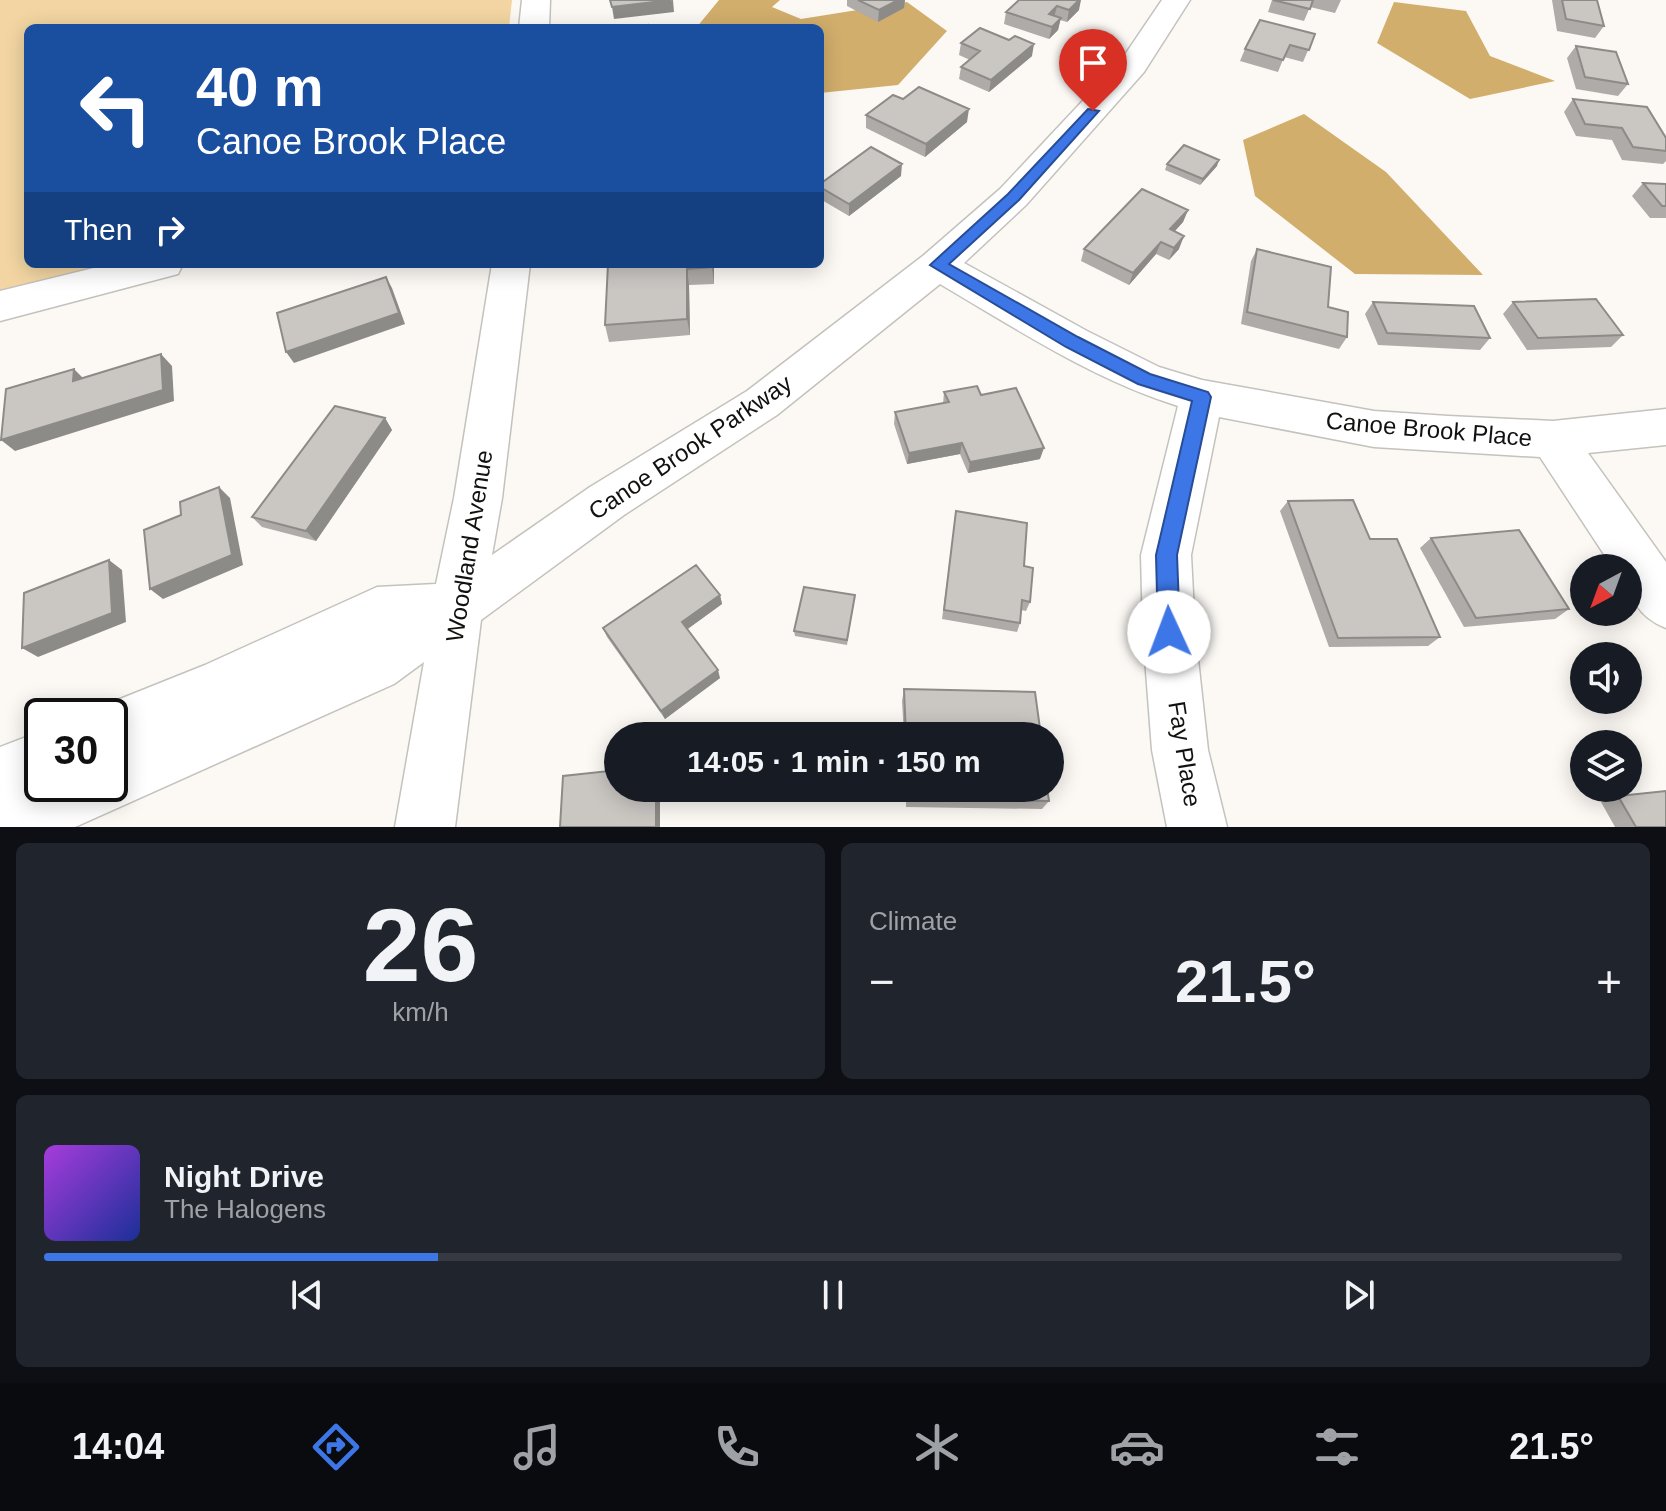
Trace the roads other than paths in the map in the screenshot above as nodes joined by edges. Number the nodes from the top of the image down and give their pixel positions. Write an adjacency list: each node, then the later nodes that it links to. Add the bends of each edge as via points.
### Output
1 (536, 0): 3 (street)
2 (1172, 1): 4 (street, Canoe Brook Parkway, via 1133,65 1072,135)
3 (534, 24)
4 (938, 265): 8 (street, Canoe Brook Place, via 1145,379); 12 (street, Canoe Brook Parkway, via 762,403 607,501)
5 (148, 268): 7 (street)
6 (510, 268): 12 (street, Woodland Avenue)
7 (0, 306)
8 (1202, 397): 10 (street, Canoe Brook Place, via 1374,429); 20 (street, Fay Place, via 1166,555 1180,750)
9 (1666, 427): 10 (street, Canoe Brook Place)
10 (1553, 439): 11 (street)
11 (1666, 604)
12 (457, 606): 13 (street, via 377,611); 16 (street, Canoe Brook Parkway, via 375,666); 19 (street, Woodland Avenue)
13 (128, 724)
14 (24, 766): 15 (street)
15 (0, 776)
16 (128, 776)
17 (65, 802): 18 (street, Canoe Brook Parkway)
18 (5, 827)
19 (425, 827)
20 (1197, 827)

